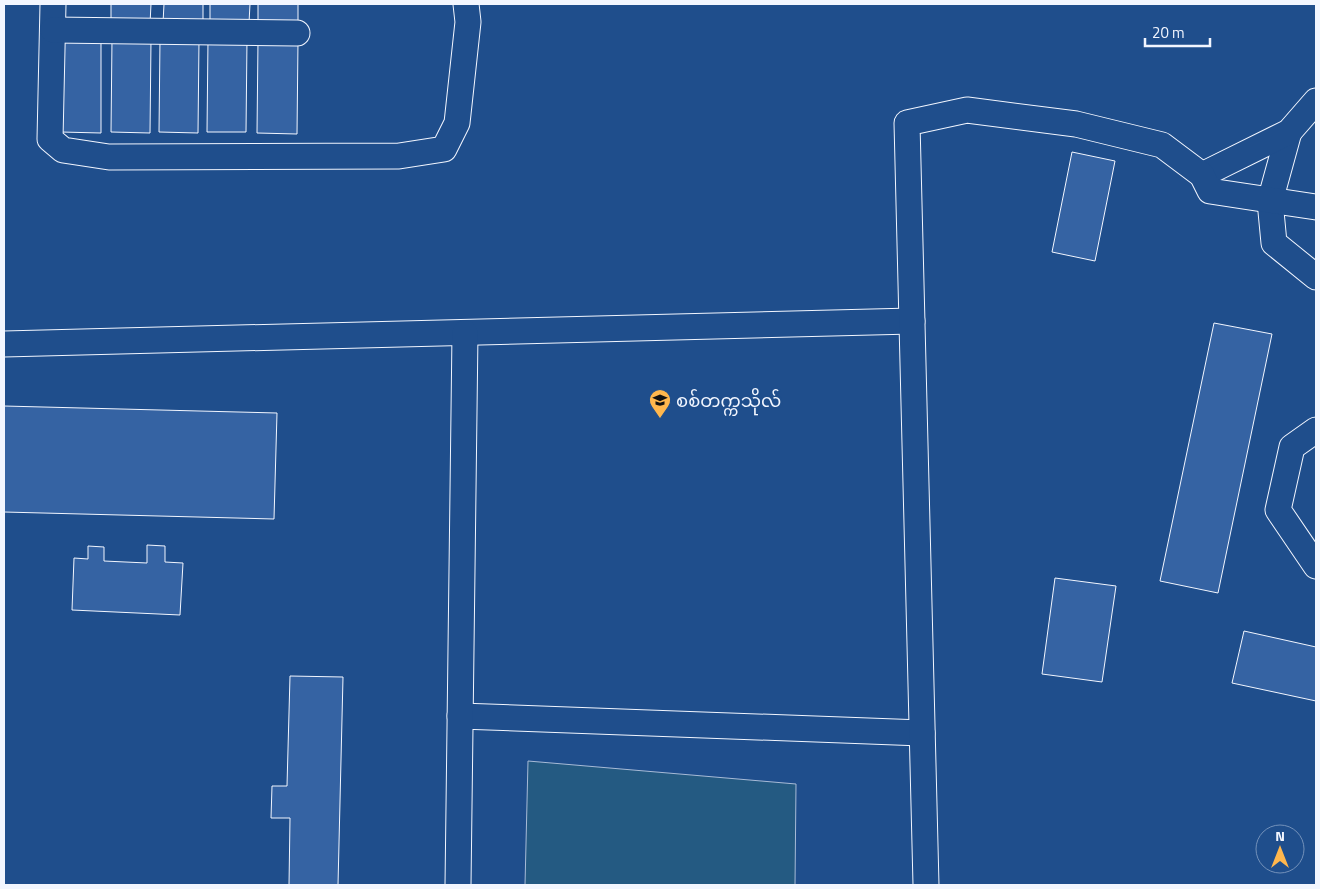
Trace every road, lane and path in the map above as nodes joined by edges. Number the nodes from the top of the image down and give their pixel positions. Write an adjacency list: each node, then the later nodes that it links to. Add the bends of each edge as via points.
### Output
1 (53, 4): 3 (street)
2 (466, 4): 3 (street, via 468,22 457,123 444,149 399,156 109,157 63,150 50,139)
3 (53, 30): 4 (street)
4 (296, 33)
5 (1316, 101): 6 (street)
6 (1289, 132): 7 (street); 8 (street)
7 (1202, 175): 8 (street, via 1210,191); 11 (street, via 1162,145 1076,124 967,110 908,123)
8 (1270, 200): 9 (street); 10 (street, via 1274,243)
9 (1316, 207)
10 (1316, 277)
11 (912, 321): 12 (street); 17 (street)
12 (465, 333): 13 (street); 16 (street)
13 (4, 344)
14 (1316, 430): 15 (street, via 1292,447 1278,510)
15 (1316, 566)
16 (460, 716): 17 (street); 18 (street)
17 (922, 733): 19 (street)
18 (458, 885)
19 (926, 885)

